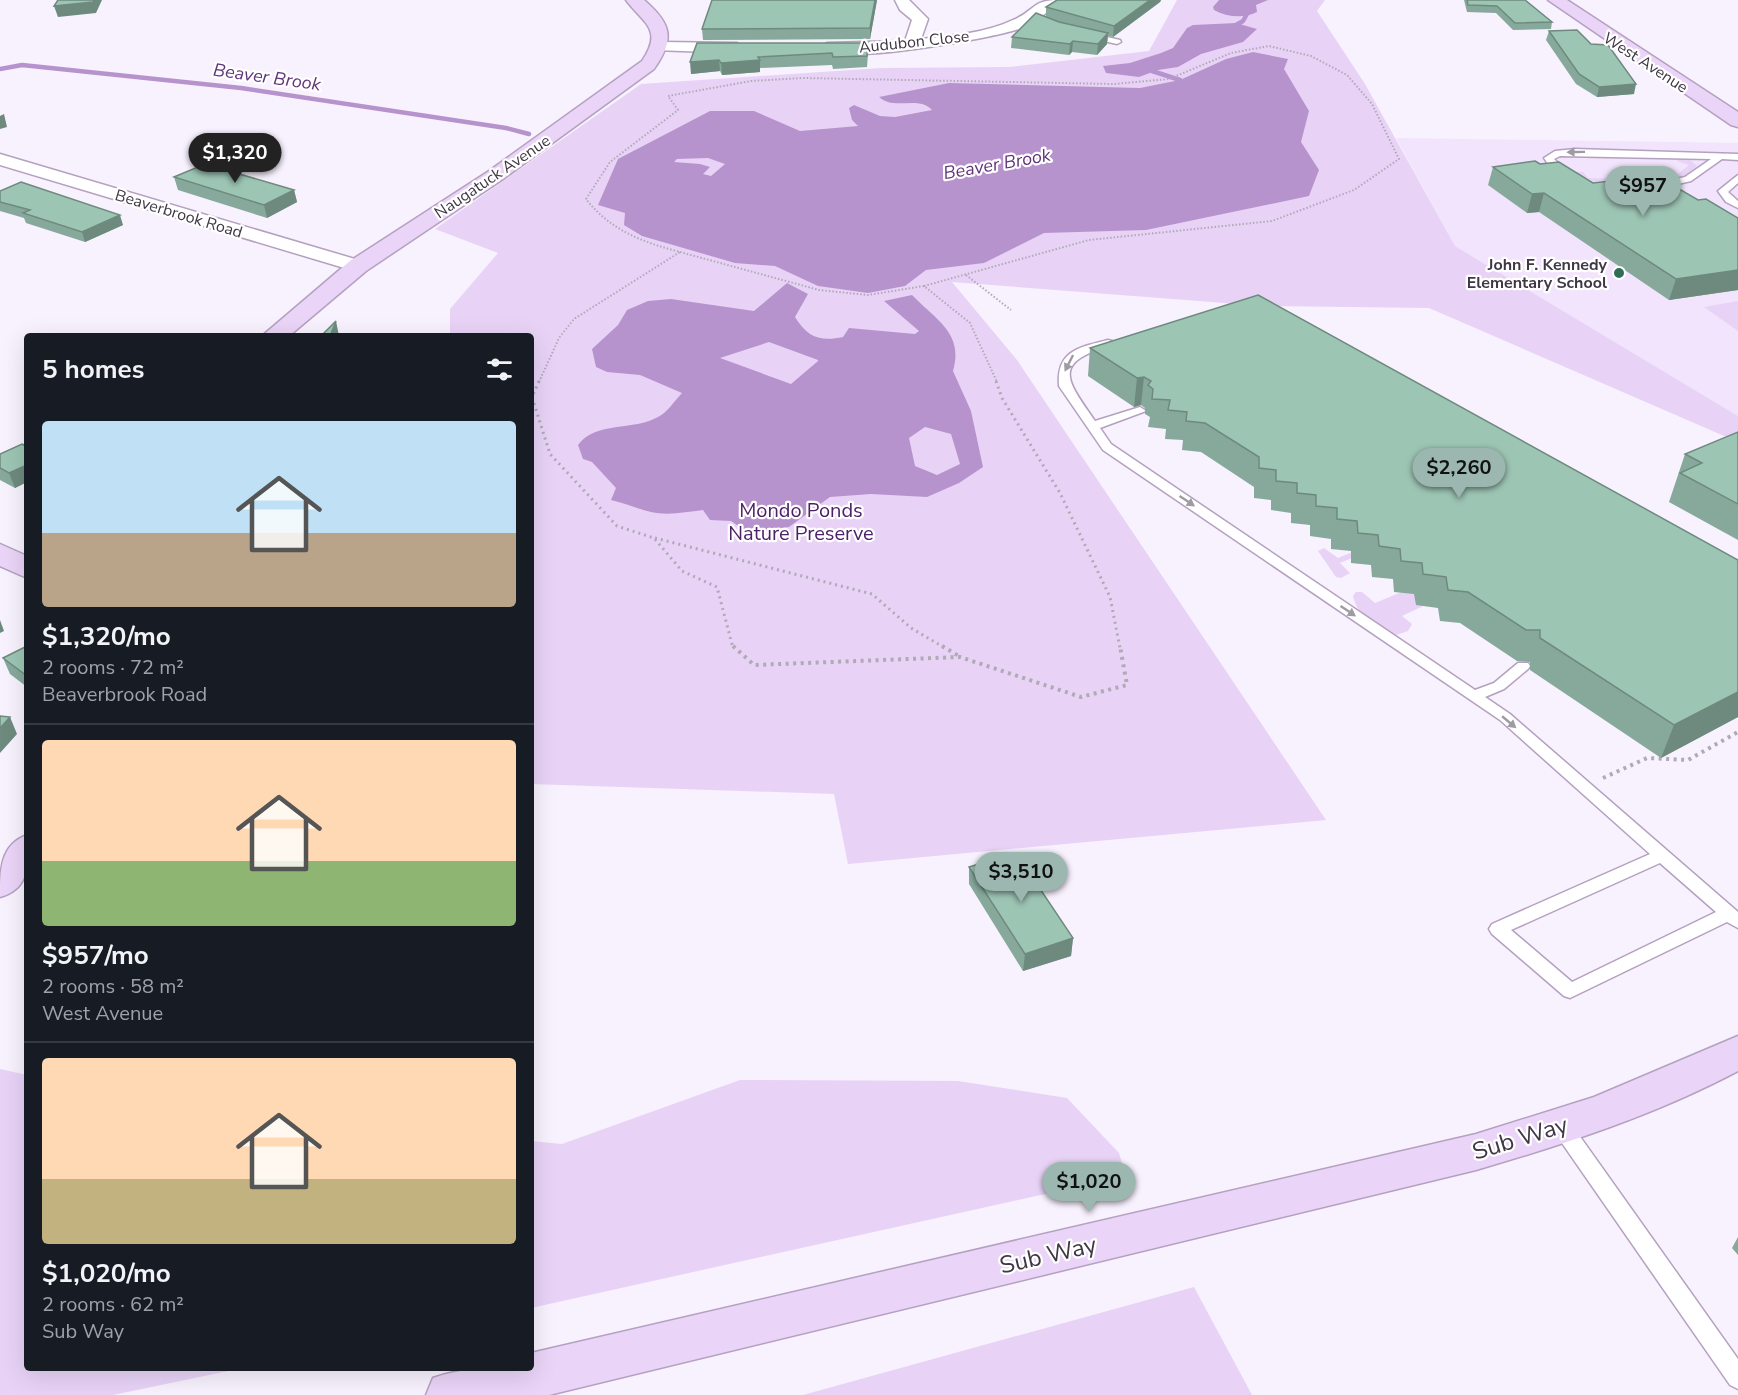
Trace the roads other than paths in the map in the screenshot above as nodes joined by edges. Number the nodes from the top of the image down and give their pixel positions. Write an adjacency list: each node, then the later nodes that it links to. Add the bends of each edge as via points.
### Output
1 (634, 0): 8 (main road, via 659,26)
2 (902, 0): 7 (street, via 920,18)
3 (1051, 0): 7 (street, Audubon Close, via 1037,18 1002,29)
4 (1556, 0): 11 (main road, West Avenue)
5 (1083, 34): 6 (lane)
6 (1117, 42)
7 (912, 44): 10 (street, Audubon Close)
8 (660, 47): 9 (street); 19 (main road, Naugatuck Avenue, via 648,65 629,80)
9 (753, 48)
10 (806, 48)
11 (1738, 121)
12 (1738, 157): 13 (lane)
13 (1718, 158): 16 (lane, one-way to 16, via 1575,152 1550,158 1553,165); 17 (lane, via 1685,183)
14 (0, 159): 19 (street, Beaverbrook Road)
15 (1738, 178): 18 (lane, via 1723,191)
16 (1578, 183)
17 (1643, 189)
18 (1738, 205)
19 (358, 266): 20 (main road, Naugatuck Avenue)
20 (278, 333)
21 (1119, 340): 23 (lane, one-way to 23, via 1074,354 1067,362 1065,386)
22 (1140, 411): 23 (lane)
23 (1092, 426): 27 (lane, one-way to 27, via 1107,447)
24 (0, 553): 25 (main road)
25 (24, 567)
26 (1523, 666): 27 (lane, via 1499,686)
27 (1473, 696): 29 (lane, one-way to 29, via 1505,717)
28 (24, 852): 30 (main road)
29 (1661, 856): 31 (lane); 31 (lane, via 1498,929 1570,991)
30 (0, 884)
31 (1733, 918)
32 (1738, 1052): 33 (main road, Sub Way, via 1654,1092)
33 (1562, 1127): 34 (lane); 35 (main road, Sub Way, via 1416,1168)
34 (1738, 1378)
35 (452, 1395)

